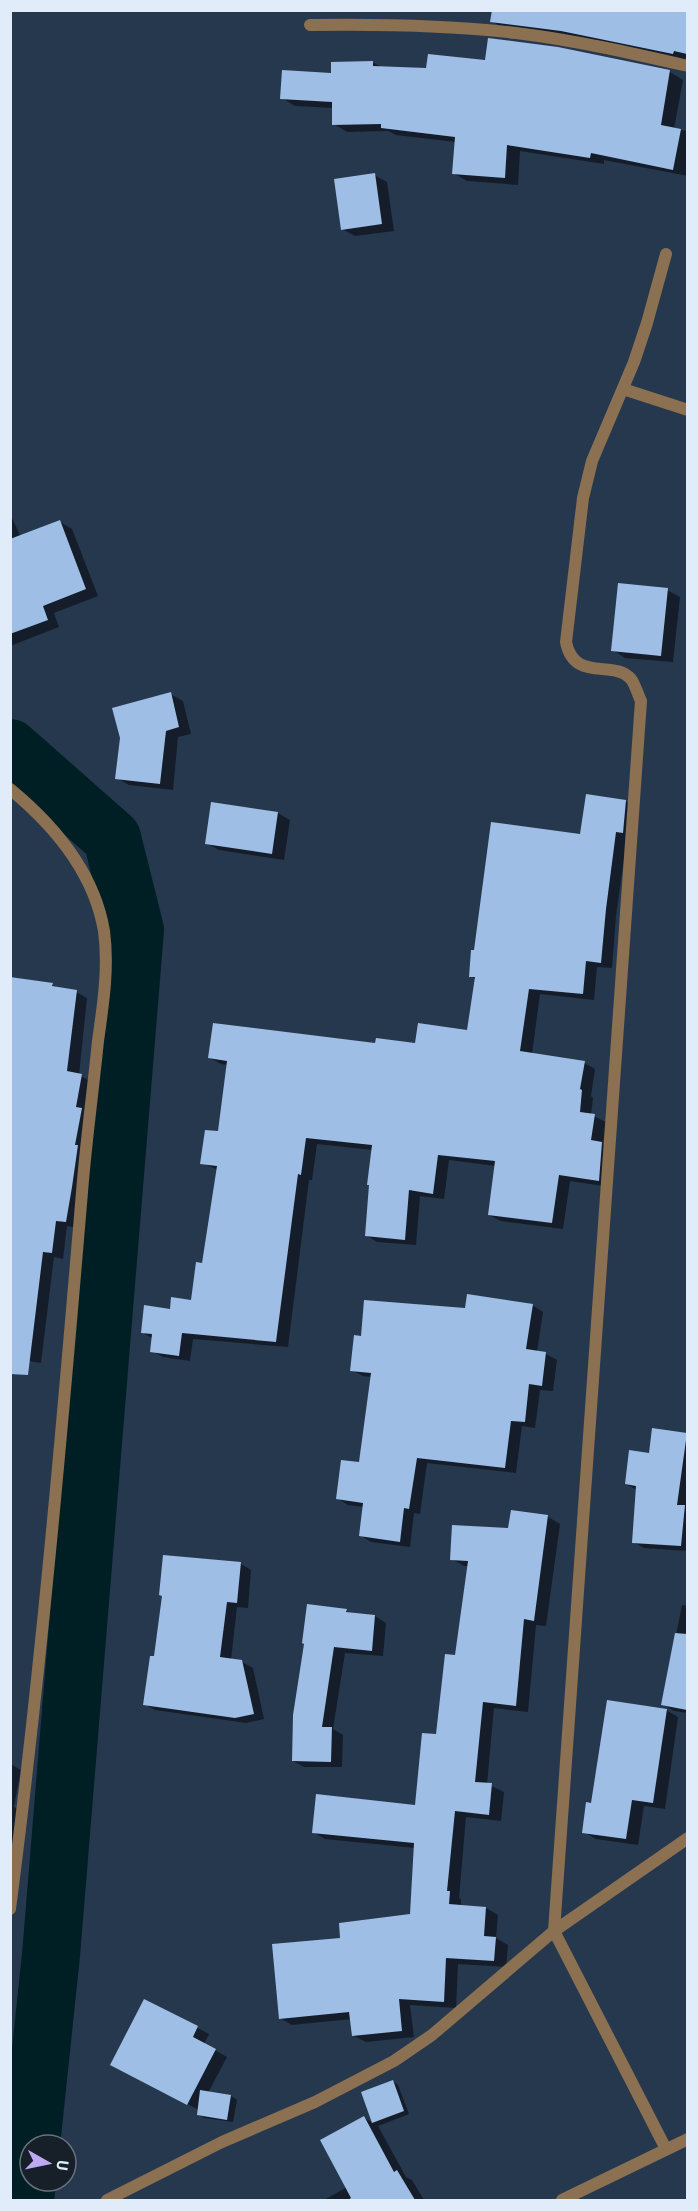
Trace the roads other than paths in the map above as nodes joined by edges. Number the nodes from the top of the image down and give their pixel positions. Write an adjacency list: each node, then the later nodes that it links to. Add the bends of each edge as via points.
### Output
1 (310, 25): 2 (street, via 389,24 515,33 593,44)
2 (687, 66)
3 (666, 254): 4 (street)
4 (623, 389): 5 (street); 9 (street, via 592,461 583,498 566,642 568,654 577,661 594,669 618,671 631,679 640,701)
5 (687, 410)
6 (10, 789): 8 (street, via 38,812 76,858 93,892 104,931 106,976 29,1767)
7 (687, 1838): 9 (street)
8 (10, 1909)
9 (555, 1931): 11 (street); 12 (street, via 432,2035 394,2061)
10 (687, 2139): 11 (street)
11 (666, 2149): 13 (street)
12 (107, 2200)
13 (562, 2200)

